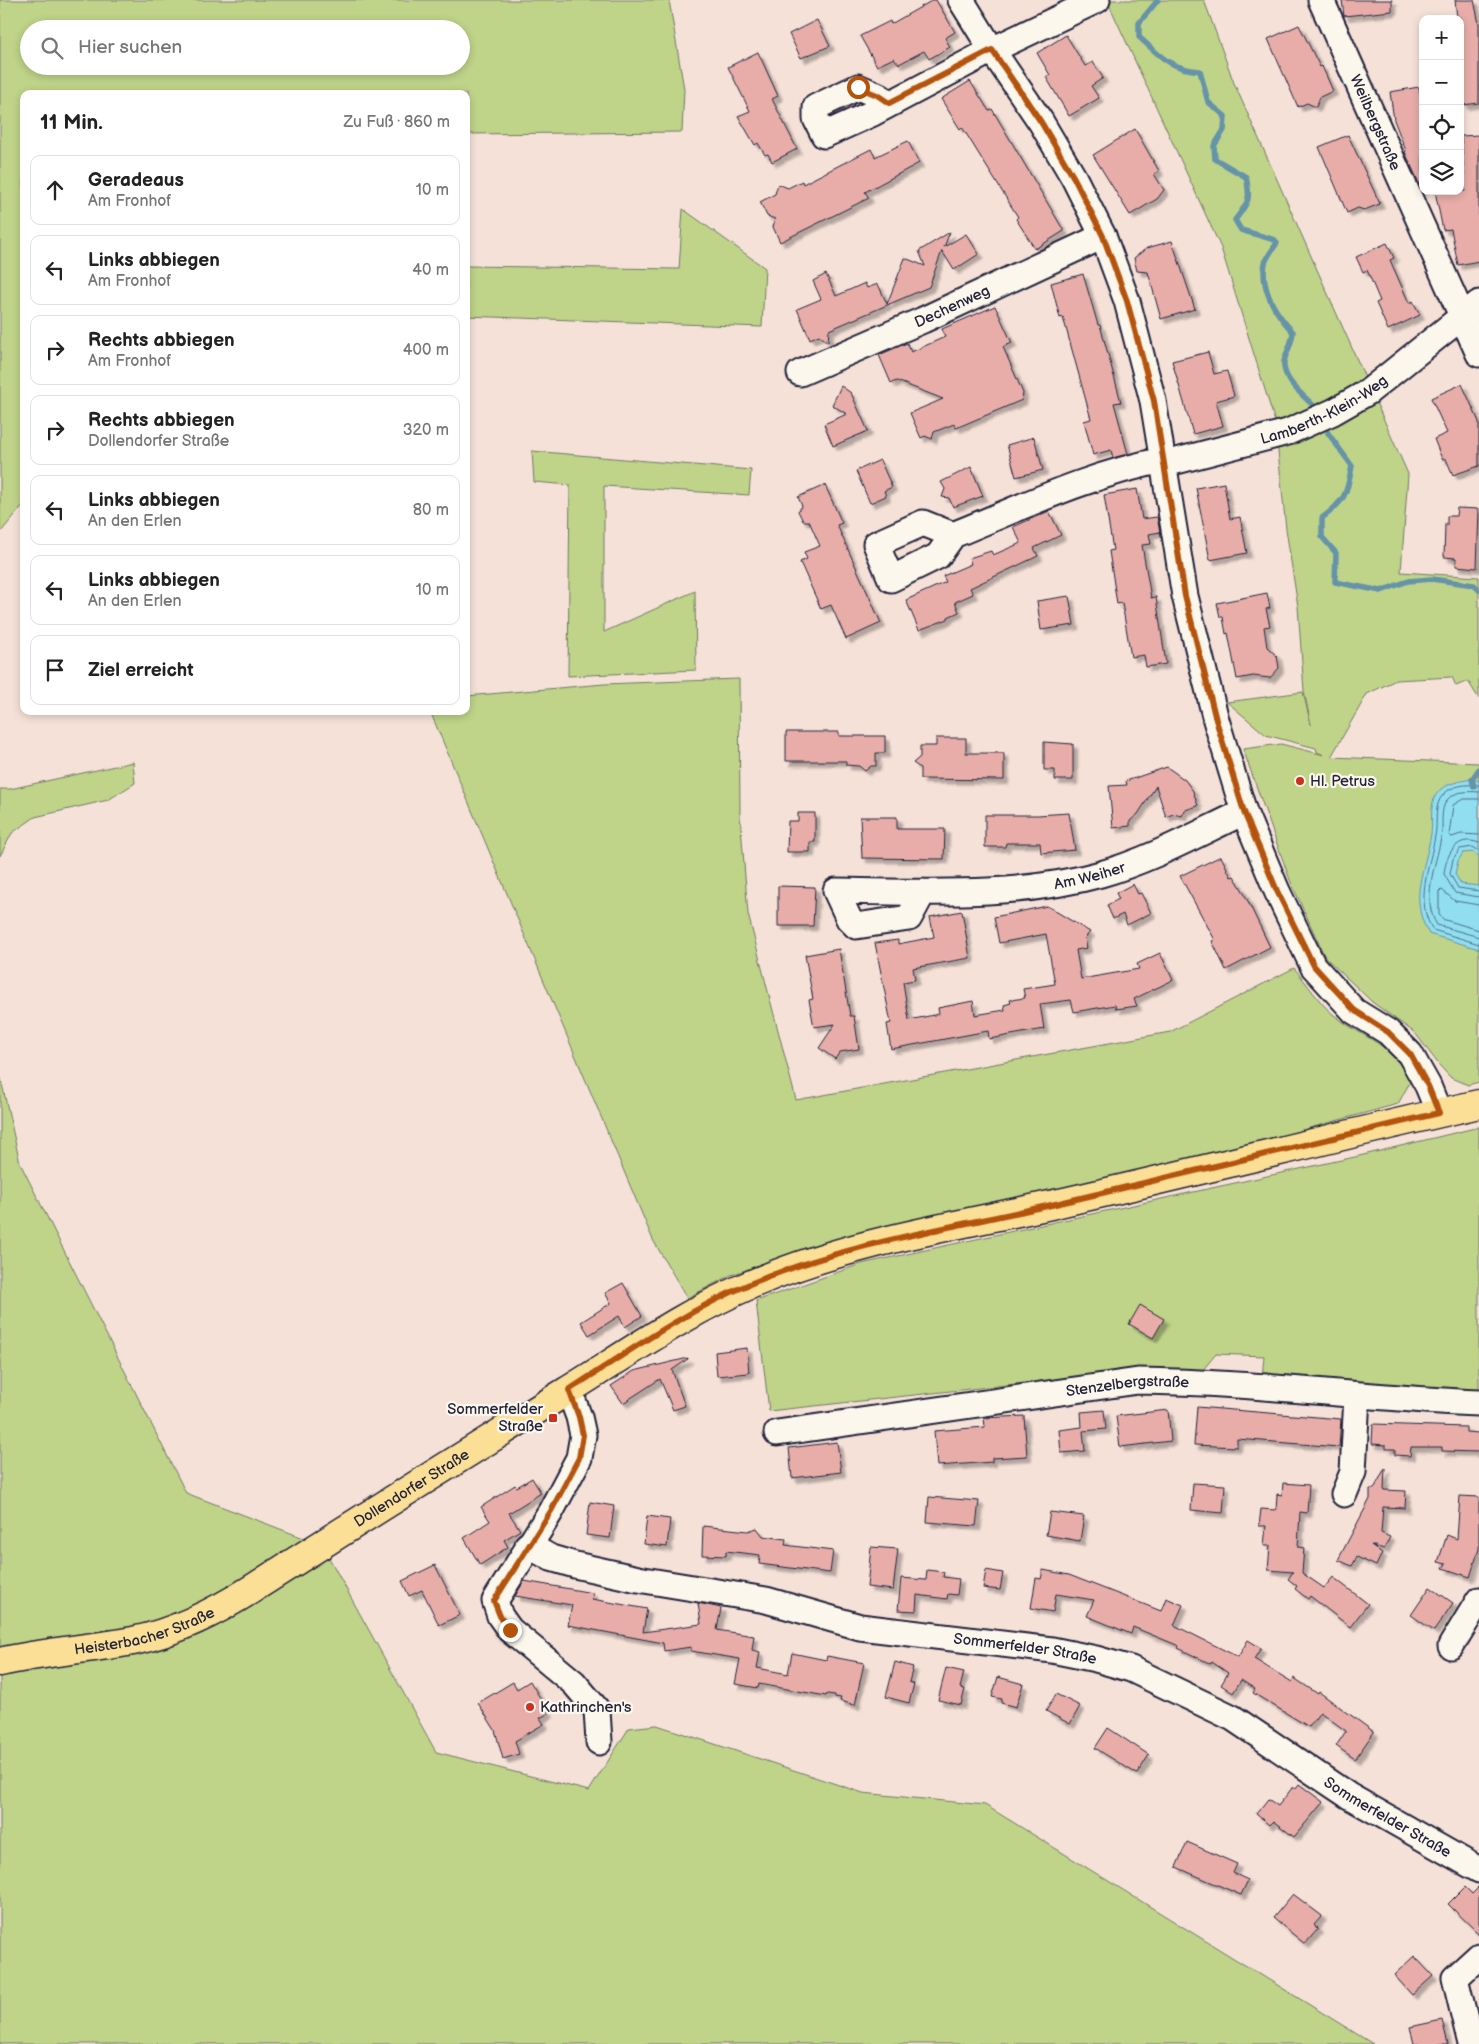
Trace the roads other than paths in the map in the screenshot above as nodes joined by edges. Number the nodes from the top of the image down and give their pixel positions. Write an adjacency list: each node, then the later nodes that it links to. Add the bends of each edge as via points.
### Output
1 (961, 0): 4 (street)
2 (1097, 0): 4 (street)
3 (1321, 0): 7 (street, Weilbergstraße)
4 (992, 50): 5 (street); 6 (street, via 1041,122)
5 (889, 103)
6 (1103, 236): 9 (street, Dechenweg); 10 (street, via 1127,301 1154,401)
7 (1471, 310): 8 (street, Weilbergstraße); 10 (street, Lamberth-Klein-Weg, via 1368,392 1333,412 1288,432)
8 (1479, 354)
9 (800, 373)
10 (1165, 462): 11 (street, Lamberth-Klein-Weg, via 1138,465 1070,487); 12 (street, via 1185,596 1216,720)
11 (952, 535)
12 (1244, 812): 13 (street, Am Weiher, via 1146,859 1100,874 1016,890); 15 (street, via 1277,891 1314,966 1354,1010 1388,1032 1410,1054)
13 (923, 892)
14 (1479, 1104): 15 (main road, Dollendorfer Straße)
15 (1439, 1113): 16 (main road, Dollendorfer Straße, via 1145,1184 859,1248 797,1266 708,1304)
16 (569, 1390): 21 (street, via 583,1435 579,1458); 22 (main road, Dollendorfer Straße)
17 (1358, 1396): 18 (street, Stenzelbergstraße); 19 (street, Stenzelbergstraße, via 1186,1381 1138,1381); 20 (street, via 1352,1472)
18 (1479, 1403)
19 (777, 1432)
20 (1344, 1494)
21 (528, 1545): 26 (street, via 494,1601 496,1608 510,1630 574,1683 597,1710); 27 (street, Sommerfelder Straße, via 551,1558 575,1565 638,1580 766,1600 860,1627 1052,1650 1131,1669 1233,1718 1349,1796)
22 (278, 1573): 25 (main road, Heisterbacher Straße, via 227,1604 164,1632 133,1641)
23 (1479, 1600): 24 (street)
24 (1451, 1646)
25 (0, 1662)
26 (599, 1742)
27 (1479, 1870)
28 (1479, 1956): 29 (street, via 1455,1978)
29 (1471, 2044)

